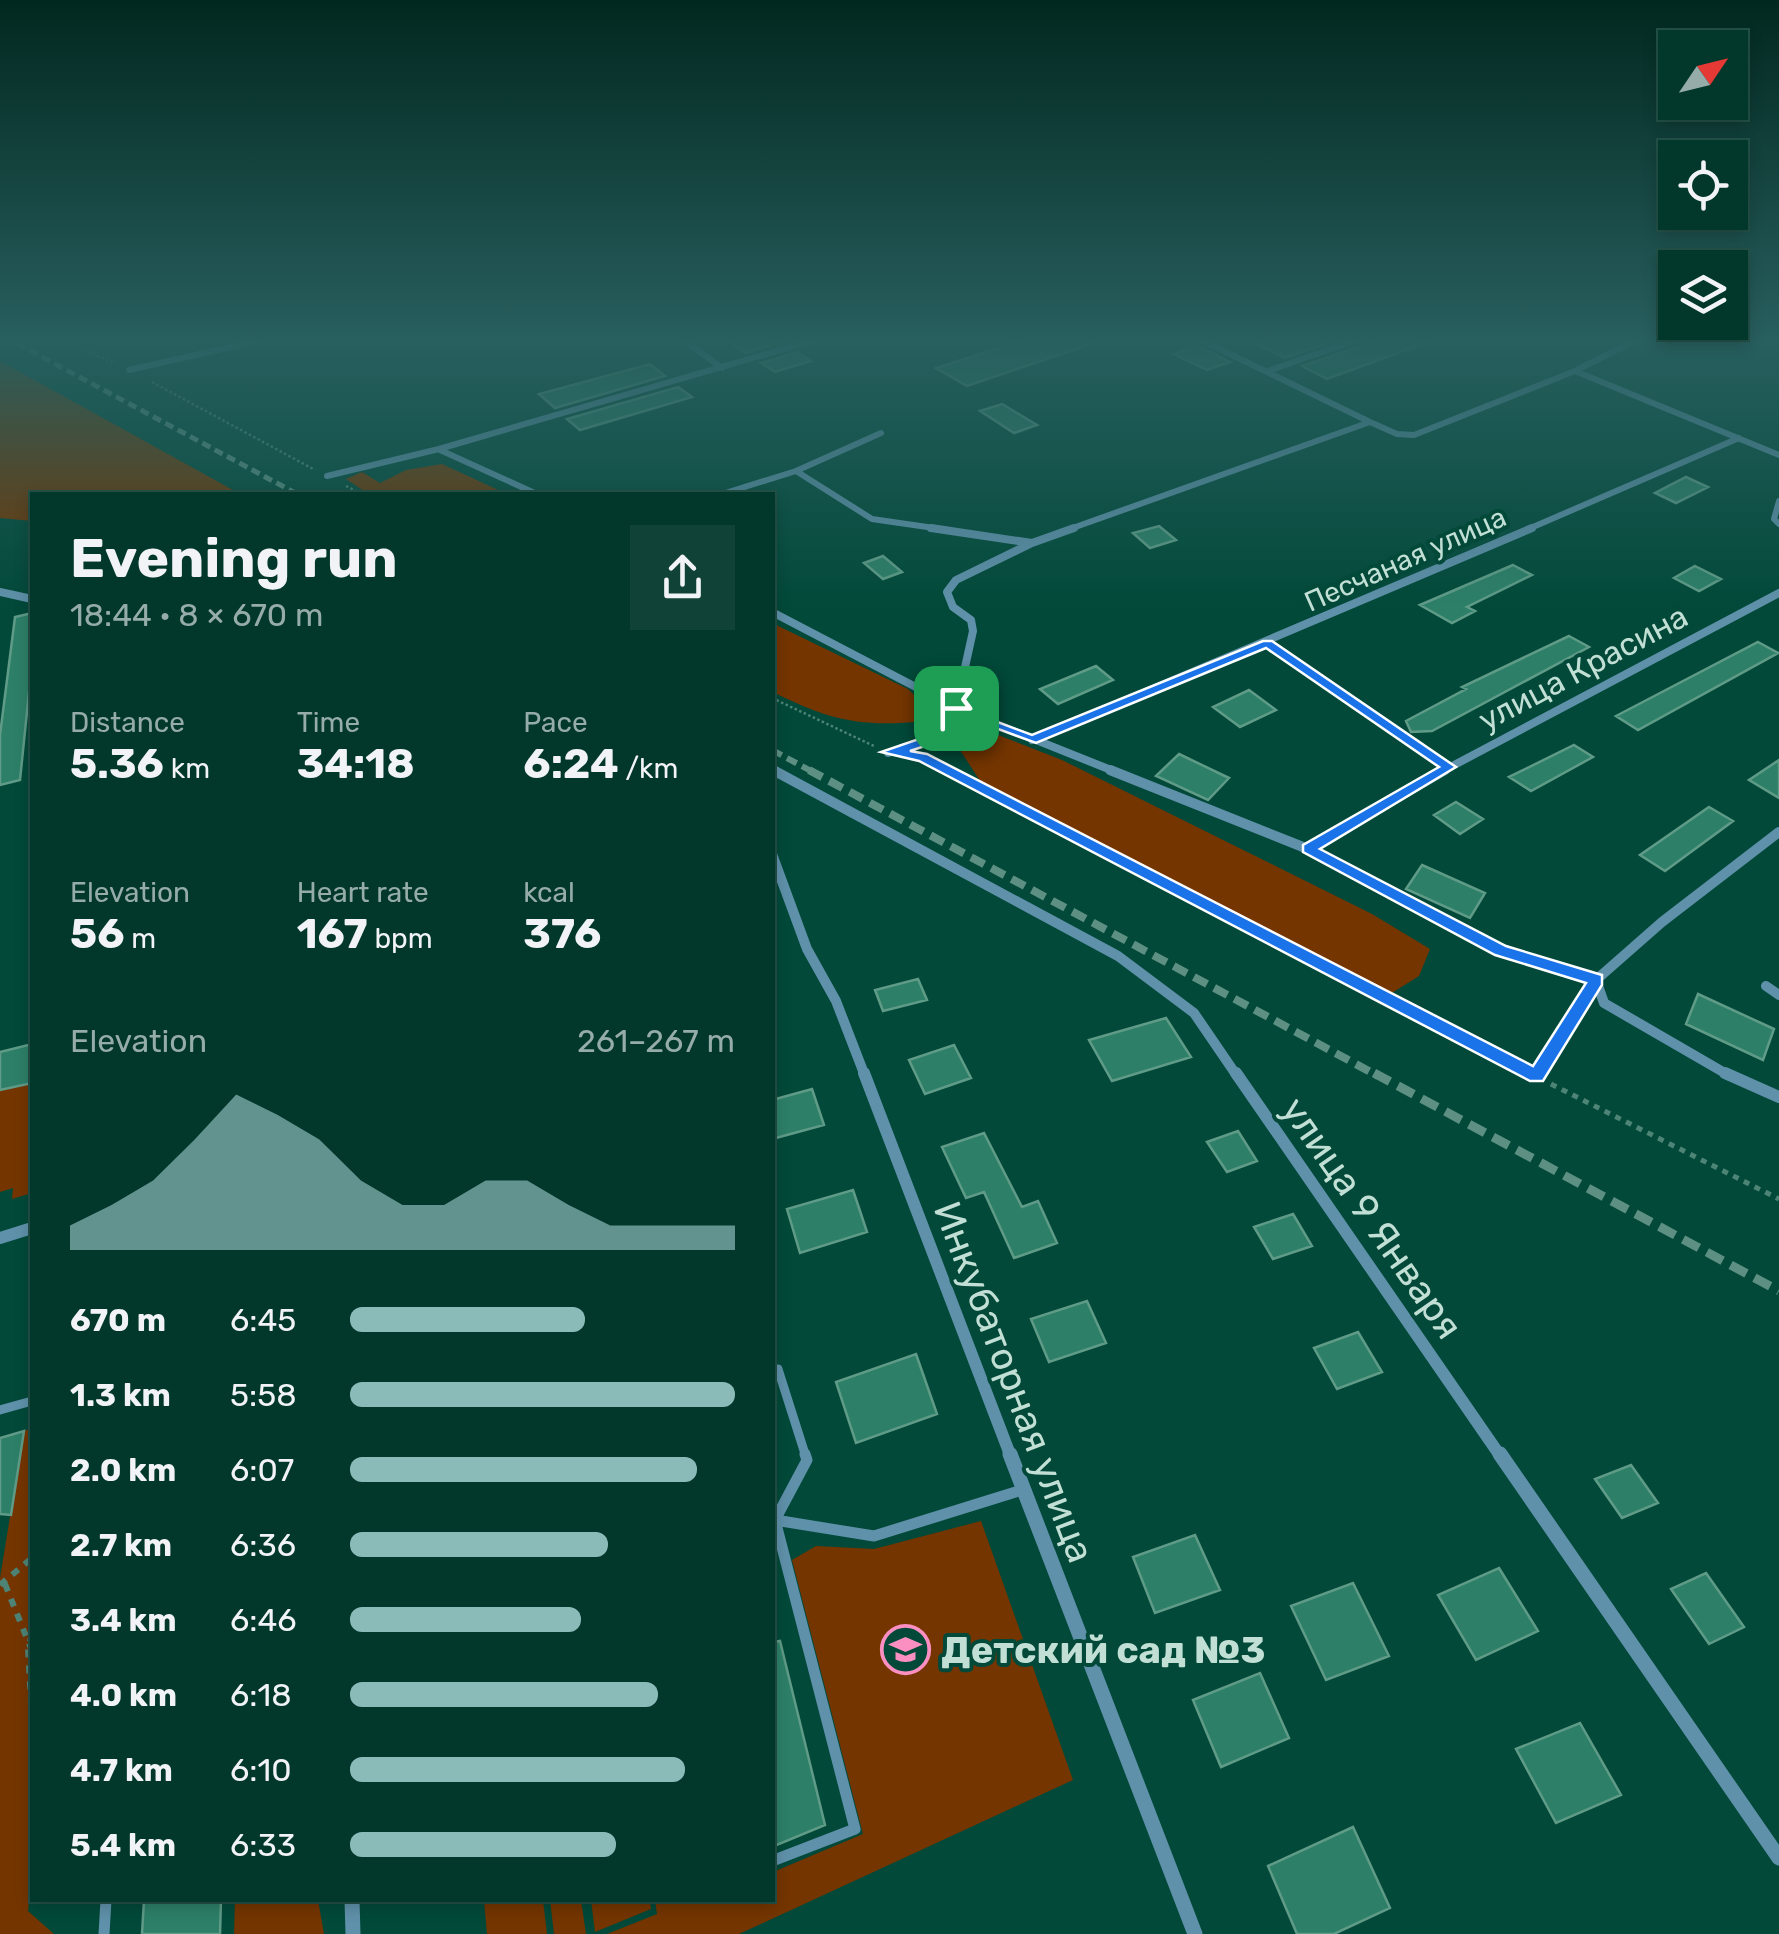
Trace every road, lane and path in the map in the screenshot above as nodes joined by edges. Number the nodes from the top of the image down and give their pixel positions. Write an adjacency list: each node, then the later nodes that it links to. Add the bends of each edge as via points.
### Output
1 (236, 427): 12 (path)
2 (515, 427): 9 (street)
3 (1355, 427): 18 (street)
4 (1388, 427): 5 (street, via 1414,435)
5 (1433, 427)
6 (1713, 427): 8 (street)
7 (881, 434): 11 (street)
8 (1739, 438): 10 (street); 23 (street, Песчаная улица)
9 (439, 449): 12 (street); 14 (street)
10 (1779, 455)
11 (796, 471): 15 (street); 18 (street, via 872,519)
12 (327, 476): 13 (path)
13 (358, 492)
14 (532, 492)
15 (729, 492)
16 (1779, 501): 17 (street)
17 (1779, 524)
18 (1032, 543): 25 (street, via 956,580 946,592 973,631)
19 (0, 592): 21 (street)
20 (1778, 595): 29 (street, улица Красина)
21 (30, 599)
22 (775, 614): 25 (street)
23 (1267, 643): 26 (street, Песчаная улица); 29 (street)
24 (775, 699): 27 (path)
25 (956, 708): 26 (street); 27 (street, via 926,741)
26 (1032, 740): 32 (street)
27 (888, 752)
28 (922, 757): 37 (path)
29 (1450, 767): 32 (street, улица Красина)
30 (775, 770): 50 (street, улица 9 Января, via 1118,956 1194,1013)
31 (1779, 832): 34 (street)
32 (1308, 849): 34 (street, via 1501,951)
33 (775, 862): 45 (street, Инкубаторная улица, via 807,949 836,1001)
34 (1596, 980): 37 (street); 38 (street, via 1604,1003)
35 (1766, 986): 36 (street)
36 (1779, 996)
37 (1536, 1076): 39 (path)
38 (1779, 1097)
39 (1779, 1199)
40 (30, 1229): 41 (street)
41 (0, 1238)
42 (775, 1370): 46 (lane, via 807,1460)
43 (30, 1402): 44 (lane)
44 (0, 1410)
45 (1024, 1490): 46 (lane, via 874,1536); 56 (street, Инкубаторная улица)
46 (775, 1520): 51 (lane, via 855,1830)
47 (30, 1560): 48 (path)
48 (2, 1585): 49 (path)
49 (30, 1649)
50 (1779, 1858)
51 (775, 1860)
52 (106, 1902): 54 (lane)
53 (352, 1902): 55 (street)
54 (104, 1934)
55 (353, 1934)
56 (1195, 1934)

